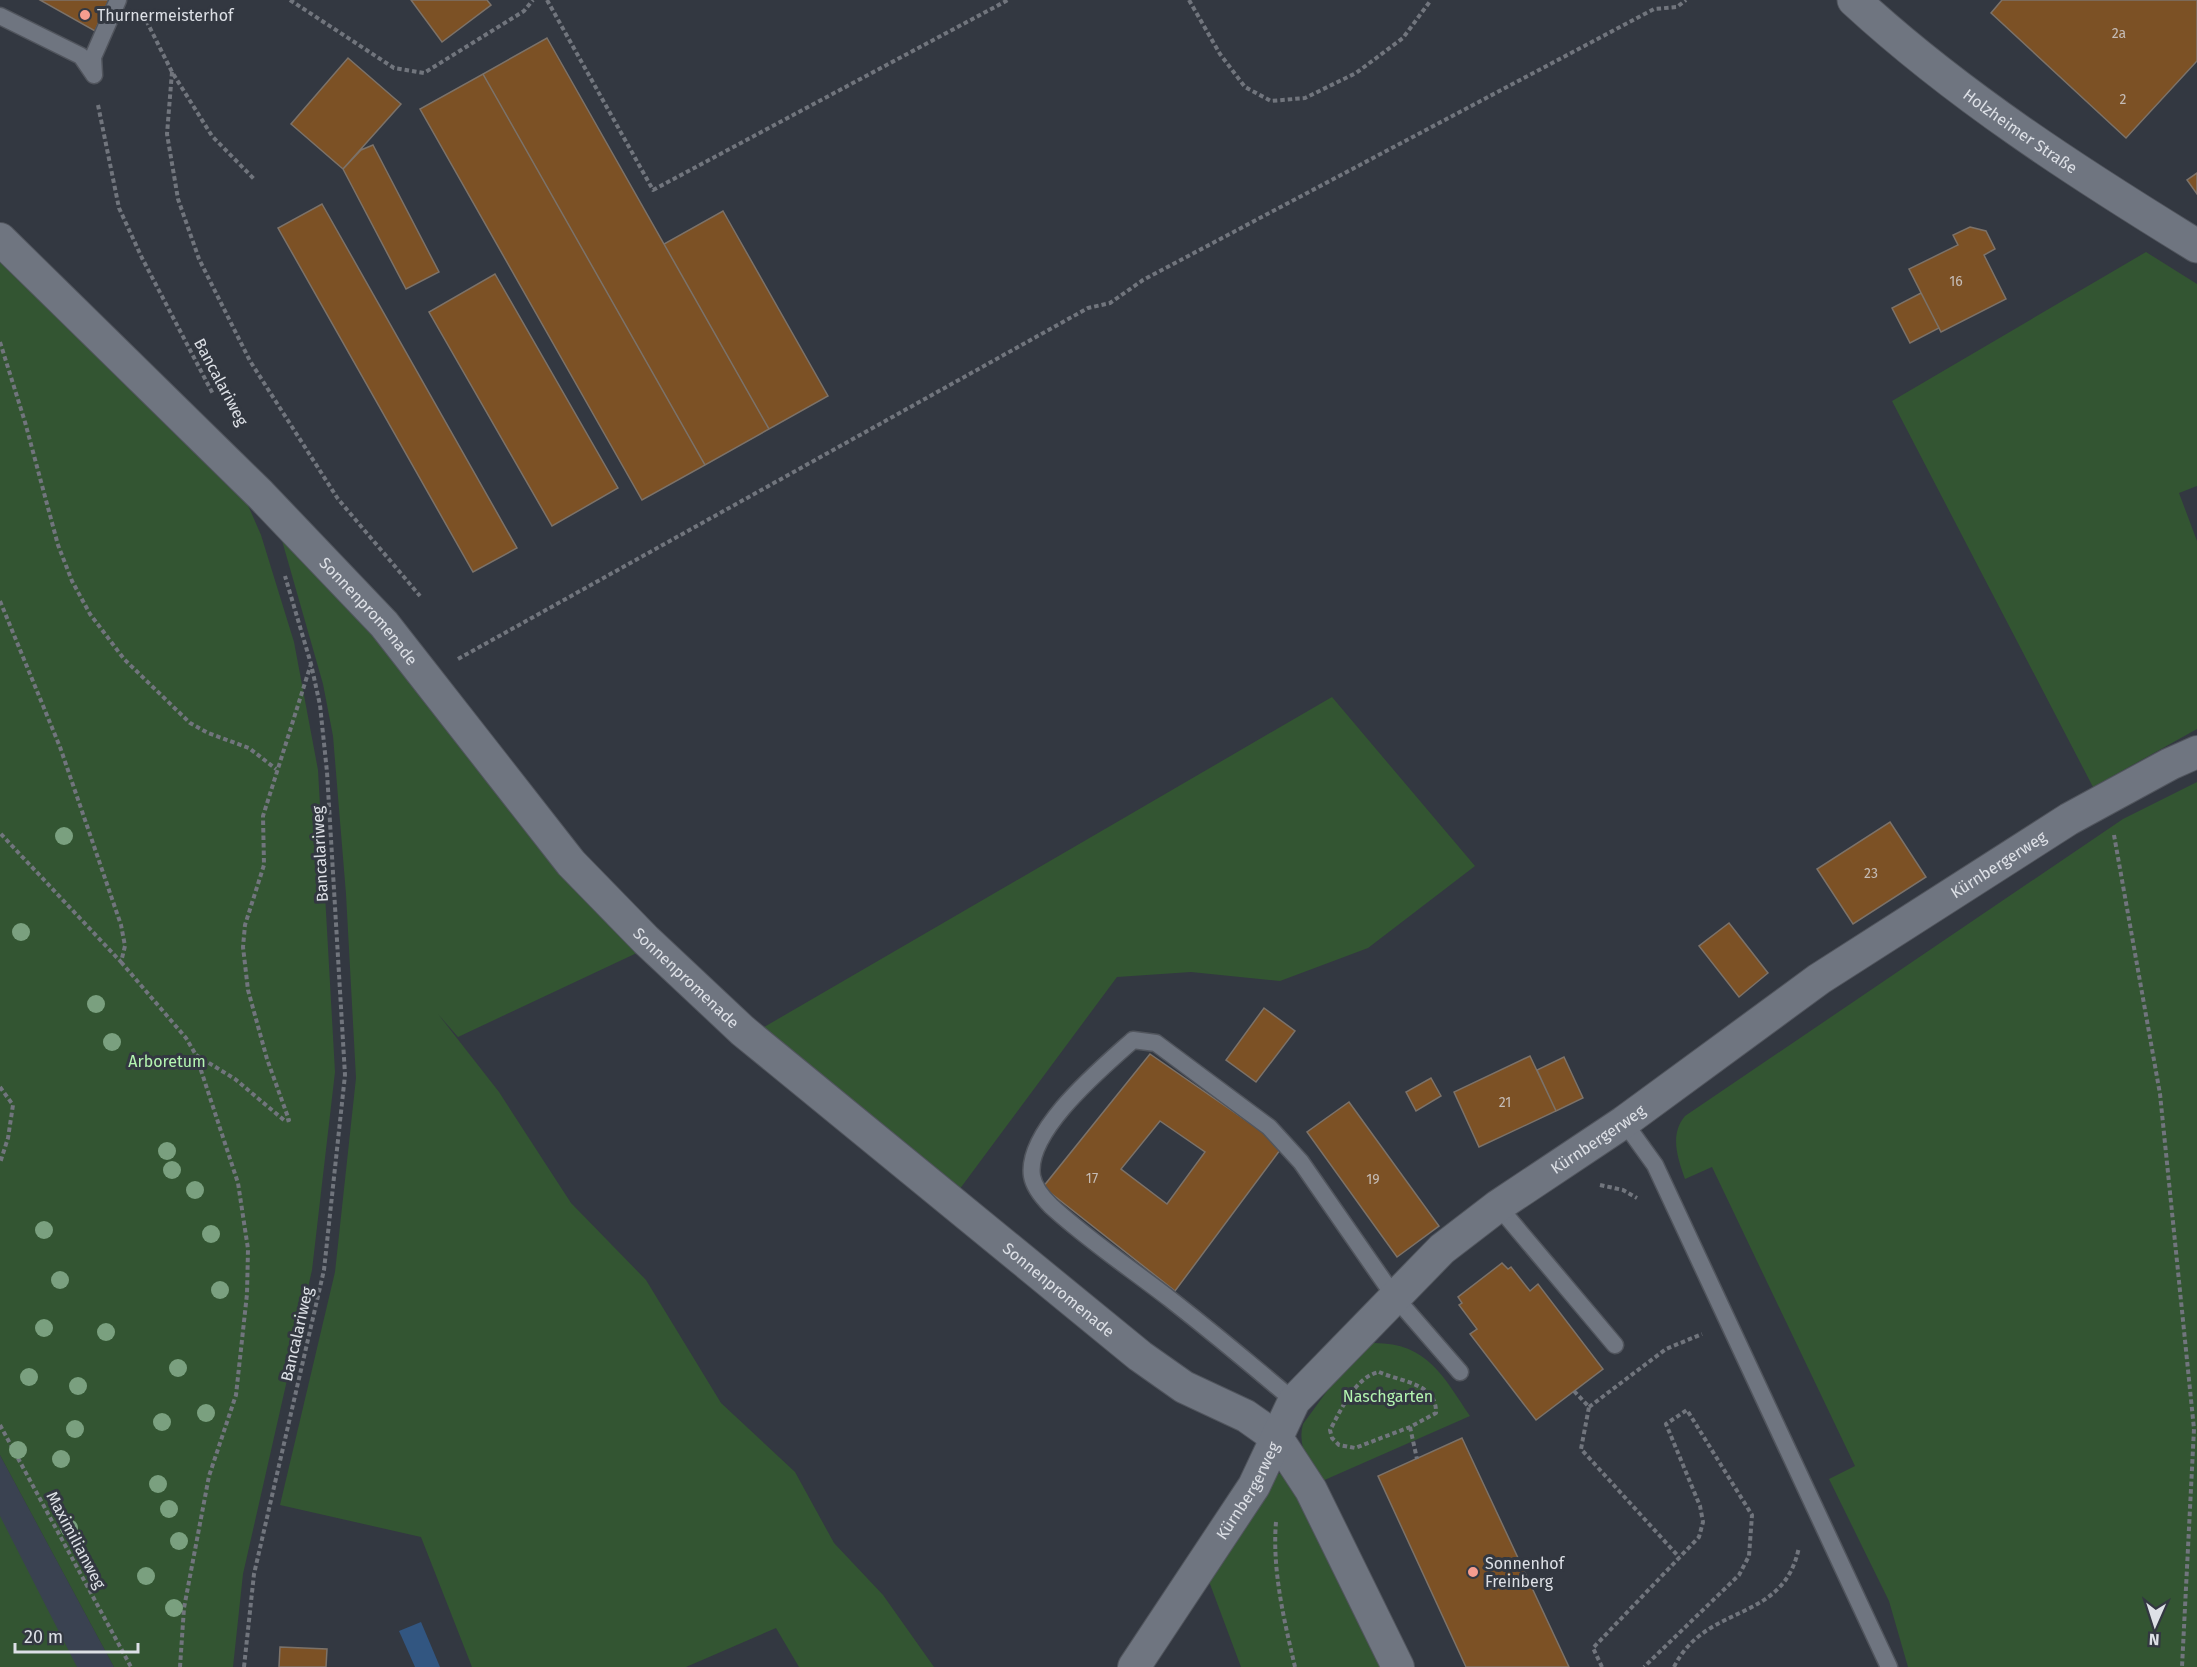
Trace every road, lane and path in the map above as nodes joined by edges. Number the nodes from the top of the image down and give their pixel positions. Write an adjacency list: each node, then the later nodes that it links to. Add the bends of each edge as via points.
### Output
1 (118, 0): 13 (lane, via 93,57)
2 (290, 0): 3 (path, via 394,68 424,73 525,11)
3 (533, 0)
4 (547, 0): 5 (path, via 653,190)
5 (1008, 0)
6 (1189, 0): 7 (path, via 1220,54 1245,87 1271,101 1305,98 1356,74 1403,38)
7 (1431, 0)
8 (1686, 0): 23 (path, via 1677,7 1654,9 1143,280 1110,303 1088,309)
9 (1854, 0): 16 (street, Holzheimer Straße, via 1964,90 2124,201)
10 (142, 10): 12 (path)
11 (0, 16): 13 (lane, via 81,56)
12 (172, 72): 14 (path, via 212,136); 20 (path, via 167,134 178,199 199,259 250,361 338,499)
13 (94, 75): 18 (path, Bancalariweg, via 104,144 120,208)
14 (255, 180)
15 (0, 239): 23 (street, Sonnenpromenade, via 260,494 384,624)
16 (2197, 246)
17 (0, 342): 25 (path, via 26,422 58,545 90,614 124,659 190,723 249,748)
18 (218, 402)
19 (284, 573): 22 (path, Bancalariweg)
20 (420, 596)
21 (0, 601): 28 (path, via 60,747 121,926 125,946)
22 (311, 664): 25 (path); 52 (path, Bancalariweg, via 327,772 345,1075 324,1270 254,1574)
23 (426, 676): 45 (street, Sonnenpromenade, via 571,862 646,940 743,1031 1140,1356 1184,1387 1246,1416)
24 (2197, 752): 31 (street, Kürnbergerweg, via 2069,819 1829,972)
25 (276, 769): 29 (path, via 264,816 264,865 245,925 243,947 248,990 289,1120 285,1121 235,1079)
26 (2112, 829): 60 (path, via 2160,1094 2194,1429)
27 (0, 833): 28 (path)
28 (121, 962): 29 (path)
29 (196, 1055): 51 (path, via 238,1183 248,1249 247,1294 236,1395 209,1476 184,1608)
30 (0, 1087): 32 (path, via 12,1105)
31 (1624, 1122): 35 (street, Kürnbergerweg); 59 (lane, via 1655,1165)
32 (0, 1163)
33 (1597, 1186): 34 (path, via 1623,1190)
34 (1642, 1201)
35 (1498, 1206): 36 (street, Kürnbergerweg, via 1442,1249); 38 (lane)
36 (1394, 1296): 39 (lane); 41 (street, Kürnbergerweg); 41 (lane, via 1301,1162 1269,1127 1156,1044 1133,1040 1074,1097 1038,1145 1032,1175 1037,1190 1096,1244)
37 (1694, 1337): 42 (path, via 1666,1349)
38 (1615, 1345)
39 (1461, 1372)
40 (1574, 1391): 42 (path)
41 (1294, 1401): 45 (street, Kürnbergerweg)
42 (1589, 1407): 49 (path, via 1581,1449)
43 (0, 1425): 50 (path, Maximilianweg)
44 (1410, 1427): 44 (path, via 1436,1413 1436,1398 1420,1386 1379,1372 1361,1380 1330,1430 1339,1445 1355,1448); 46 (path)
45 (1277, 1438): 53 (street, Kürnbergerweg, via 1254,1486); 55 (street, Sonnenpromenade, via 1311,1490)
46 (1417, 1459)
47 (1277, 1514): 54 (path, via 1275,1539 1283,1612)
48 (1800, 1540): 58 (path, via 1796,1563 1785,1584 1770,1598 1697,1635)
49 (1679, 1557): 56 (path, via 1593,1648); 57 (path, via 1699,1536 1703,1522 1666,1424 1686,1410 1752,1515 1749,1556 1739,1575)
50 (131, 1667)
51 (180, 1667)
52 (244, 1667)
53 (1134, 1667)
54 (1295, 1667)
55 (1398, 1667)
56 (1602, 1667)
57 (1644, 1667)
58 (1674, 1667)
59 (1889, 1667)
60 (2182, 1667)

